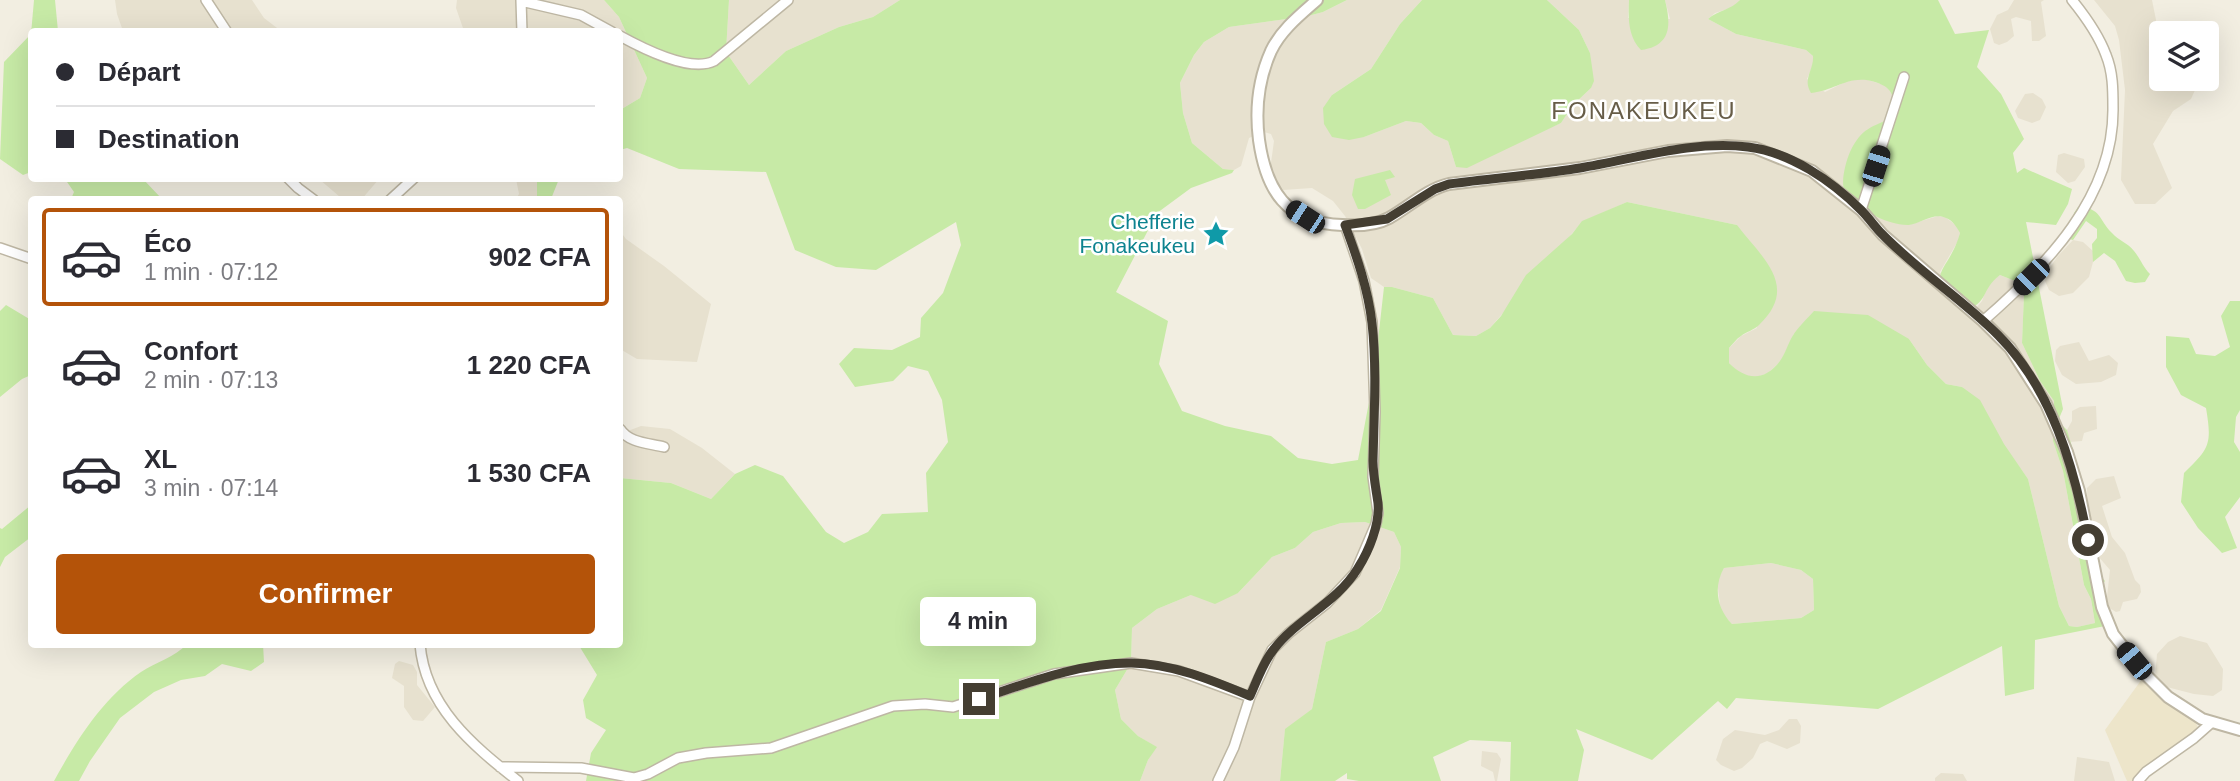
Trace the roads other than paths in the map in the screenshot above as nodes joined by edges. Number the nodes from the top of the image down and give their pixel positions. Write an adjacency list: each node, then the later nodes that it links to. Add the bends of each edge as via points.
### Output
1 (206, 0): 6 (street)
2 (521, 0): 7 (street); 8 (street, via 581,15)
3 (788, 0): 9 (street, via 714,61 701,66)
4 (1317, 0): 16 (street, via 1291,23 1271,50 1259,89 1258,128 1265,172 1281,200 1305,217)
5 (2073, 0): 19 (street, via 2105,53 2112,77 2112,140 2103,172 2080,216 2047,261)
6 (224, 28)
7 (522, 28)
8 (605, 28)
9 (623, 38)
10 (1904, 77): 15 (street)
11 (293, 182): 13 (street)
12 (410, 182): 14 (street)
13 (309, 196)
14 (394, 196)
15 (1861, 210): 16 (street, via 1796,163 1755,148 1727,146 1449,184 1387,219); 19 (street, via 1883,235)
16 (1345, 225): 23 (street, via 1372,322 1376,524 1355,573 1272,650)
17 (0, 248): 18 (street)
18 (28, 258)
19 (1983, 321): 24 (street, via 2010,348 2032,380 2067,452 2102,607 2113,634 2162,691)
20 (623, 432): 21 (street, via 638,442)
21 (664, 447)
22 (420, 648): 26 (street, via 423,670 435,697 473,744)
23 (1250, 696): 26 (street, via 1178,671 1131,663 1054,674 953,707 893,706 771,748 678,758 634,778 581,768); 28 (street)
24 (2211, 723): 25 (street); 29 (street)
25 (2240, 730)
26 (500, 767): 27 (street)
27 (518, 781)
28 (1218, 781)
29 (2138, 781)

